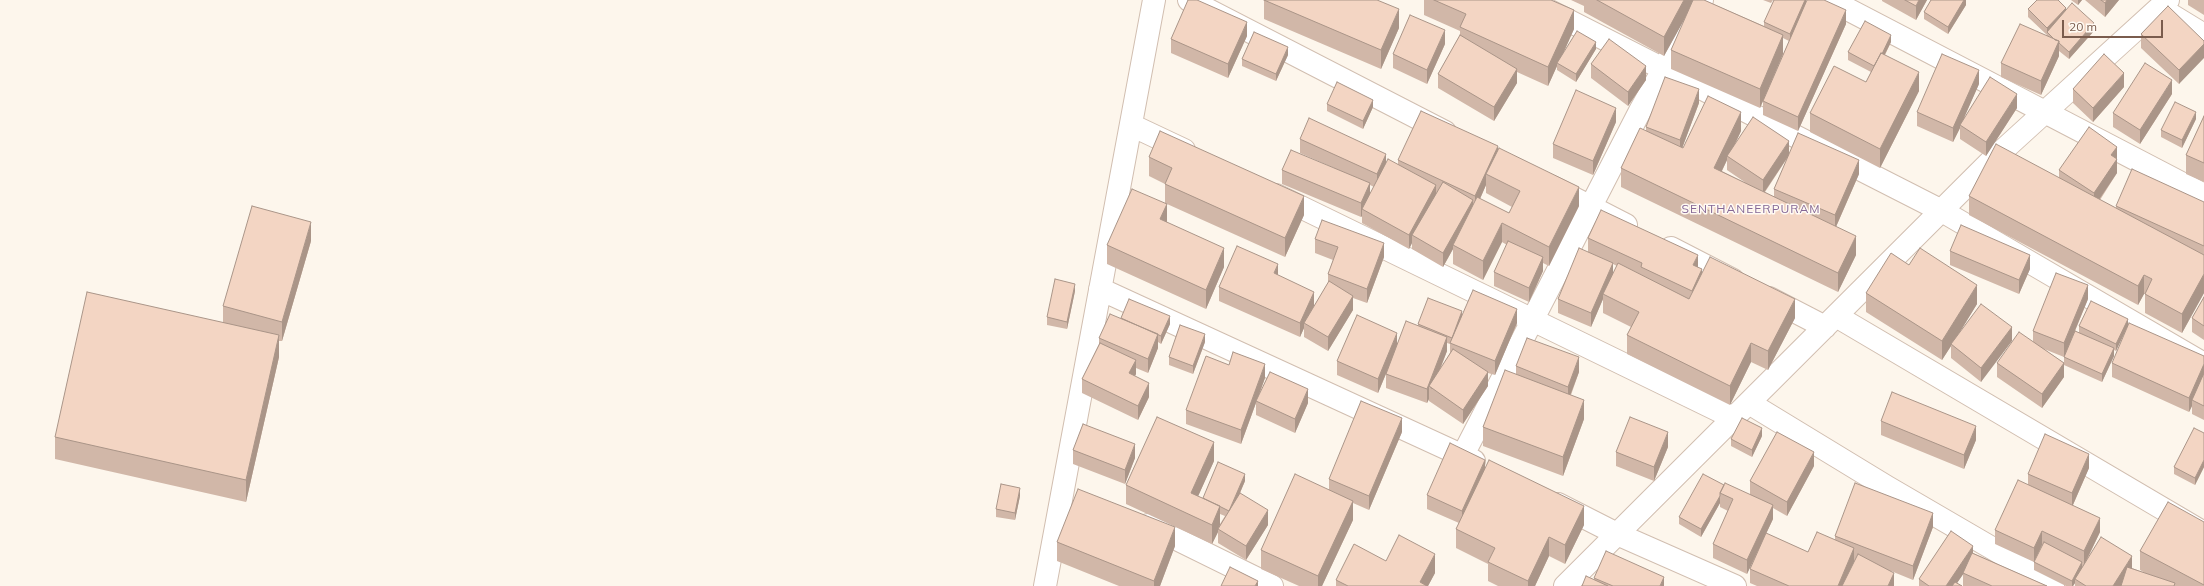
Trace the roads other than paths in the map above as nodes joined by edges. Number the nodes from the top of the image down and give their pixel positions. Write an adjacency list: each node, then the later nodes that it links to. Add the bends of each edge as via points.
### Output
1 (1154, 0): 10 (street)
2 (1189, 0): 11 (street)
3 (1528, 0): 8 (street)
4 (1702, 0): 8 (street)
5 (1830, 0): 9 (street)
6 (2163, 4): 7 (street); 9 (street)
7 (2204, 35)
8 (1664, 68): 16 (street); 17 (street)
9 (2047, 111): 15 (street); 17 (street, via 1990,162)
10 (1131, 125): 12 (street); 18 (street)
11 (1464, 142)
12 (1203, 160)
13 (1534, 178): 16 (street)
14 (1260, 187): 19 (street)
15 (2204, 195)
16 (1591, 207): 19 (street); 20 (street)
17 (1942, 211): 20 (street); 21 (street)
18 (1100, 289): 24 (street); 26 (street)
19 (1533, 319): 23 (street); 24 (street)
20 (1830, 322): 22 (street); 30 (street)
21 (2204, 364)
22 (1749, 403): 23 (street); 36 (street)
23 (1734, 418): 31 (street)
24 (1462, 455): 25 (street)
25 (1491, 470)
26 (1064, 483): 27 (street); 32 (street)
27 (1084, 493)
28 (1540, 494): 31 (street)
29 (1133, 517): 33 (street)
30 (2204, 533)
31 (1617, 534): 34 (street); 35 (street)
32 (1044, 586)
33 (1272, 586)
34 (1565, 586)
35 (1735, 586)
36 (2053, 586)

